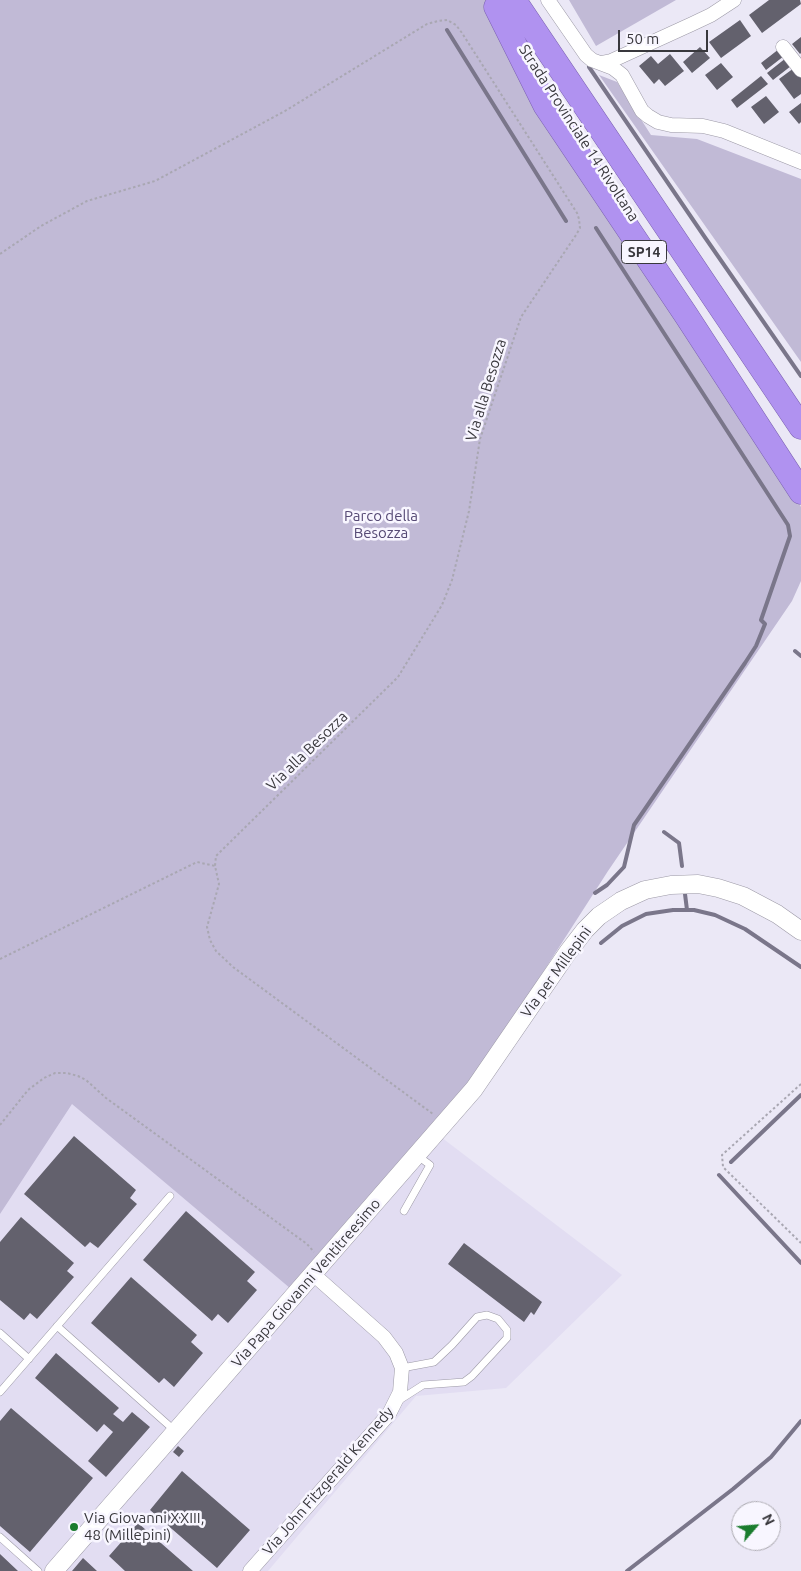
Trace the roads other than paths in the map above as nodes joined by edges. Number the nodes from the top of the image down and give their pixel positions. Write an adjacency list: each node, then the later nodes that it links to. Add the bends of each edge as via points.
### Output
1 (526, 0): 9 (highway, SP14, via 702,264)
2 (548, 0): 6 (street, via 581,51)
3 (734, 0): 6 (street, via 692,24)
4 (501, 2): 10 (highway, Strada Provinciale 14 Rivoltana / SP14); 11 (highway, Strada Provinciale 14 Rivoltana / SP14, via 650,242); 12 (highway, SP14, via 545,104)
5 (783, 47): 7 (street)
6 (601, 63): 8 (street, via 622,74 642,111 653,119 671,125 703,126 724,131)
7 (801, 70)
8 (801, 162)
9 (801, 404)
10 (801, 427)
11 (801, 464)
12 (801, 492)
13 (801, 931): 14 (street, Via per Millepini, via 743,896 711,886 665,886 639,892 621,901 580,935 474,1089)
14 (440, 1128): 15 (street, Via Papa Giovanni Ventitreesimo)
15 (418, 1156): 17 (lane, via 430,1165); 18 (street, Via Papa Giovanni Ventitreesimo)
16 (170, 1196): 19 (lane)
17 (404, 1211)
18 (313, 1274): 22 (street, via 384,1336); 25 (street, Via Papa Giovanni Ventitreesimo)
19 (57, 1326): 21 (lane); 25 (lane)
20 (0, 1333): 21 (lane)
21 (29, 1359): 23 (lane)
22 (402, 1368): 24 (street, Via John Fitzgerald Kennedy); 24 (lane, via 434,1362 477,1317 487,1315 498,1319 507,1330 507,1338 464,1382 423,1385)
23 (0, 1392)
24 (396, 1402): 29 (street, Via John Fitzgerald Kennedy, via 389,1414)
25 (176, 1432): 28 (street, Via Papa Giovanni Ventitreesimo)
26 (0, 1537): 27 (lane)
27 (38, 1571)
28 (54, 1571)
29 (250, 1571)

